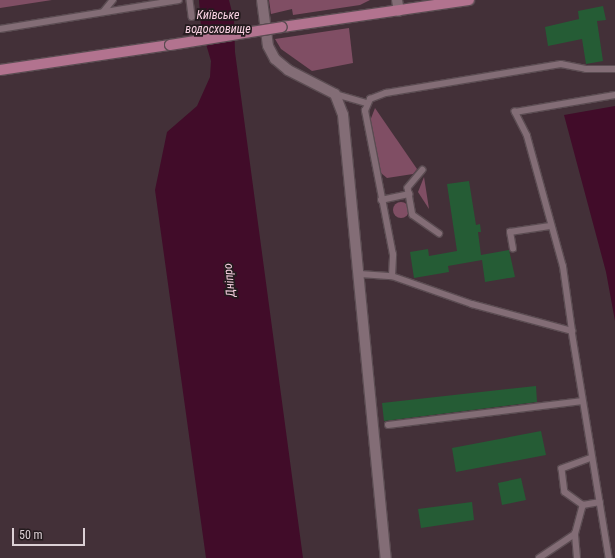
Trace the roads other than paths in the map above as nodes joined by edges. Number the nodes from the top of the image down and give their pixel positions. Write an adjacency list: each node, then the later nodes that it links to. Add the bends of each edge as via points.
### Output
1 (113, 0): 7 (lane)
2 (178, 0): 7 (lane)
3 (190, 0): 9 (lane)
4 (262, 0): 13 (street, via 268,46 275,59 288,70)
5 (397, 0): 8 (street)
6 (469, 0): 8 (main road)
7 (103, 11): 10 (lane)
8 (399, 11): 12 (main road, bridge)
9 (192, 17)
10 (0, 29)
11 (615, 68): 15 (lane, via 586,69 561,64 386,93)
12 (0, 70)
13 (335, 94): 15 (lane); 22 (street, via 343,115)
14 (615, 96): 19 (lane, via 515,112 527,136)
15 (366, 103): 18 (lane, via 364,111)
16 (423, 170): 17 (lane, via 408,188)
17 (409, 194): 18 (lane); 20 (lane, via 413,215)
18 (381, 200): 23 (lane, via 393,255)
19 (550, 226): 21 (lane, via 510,232); 24 (lane, via 568,289)
20 (439, 233)
21 (513, 249)
22 (360, 274): 23 (lane); 31 (street)
23 (392, 276): 24 (lane, via 472,304)
24 (572, 331): 25 (lane)
25 (583, 401): 26 (lane); 27 (lane)
26 (388, 425)
27 (592, 458): 28 (lane); 29 (lane, via 562,469 565,492)
28 (600, 502): 29 (lane); 34 (lane)
29 (583, 505): 30 (lane)
30 (575, 534): 32 (lane); 33 (lane)
31 (386, 558)
32 (539, 558)
33 (577, 558)
34 (610, 558)

